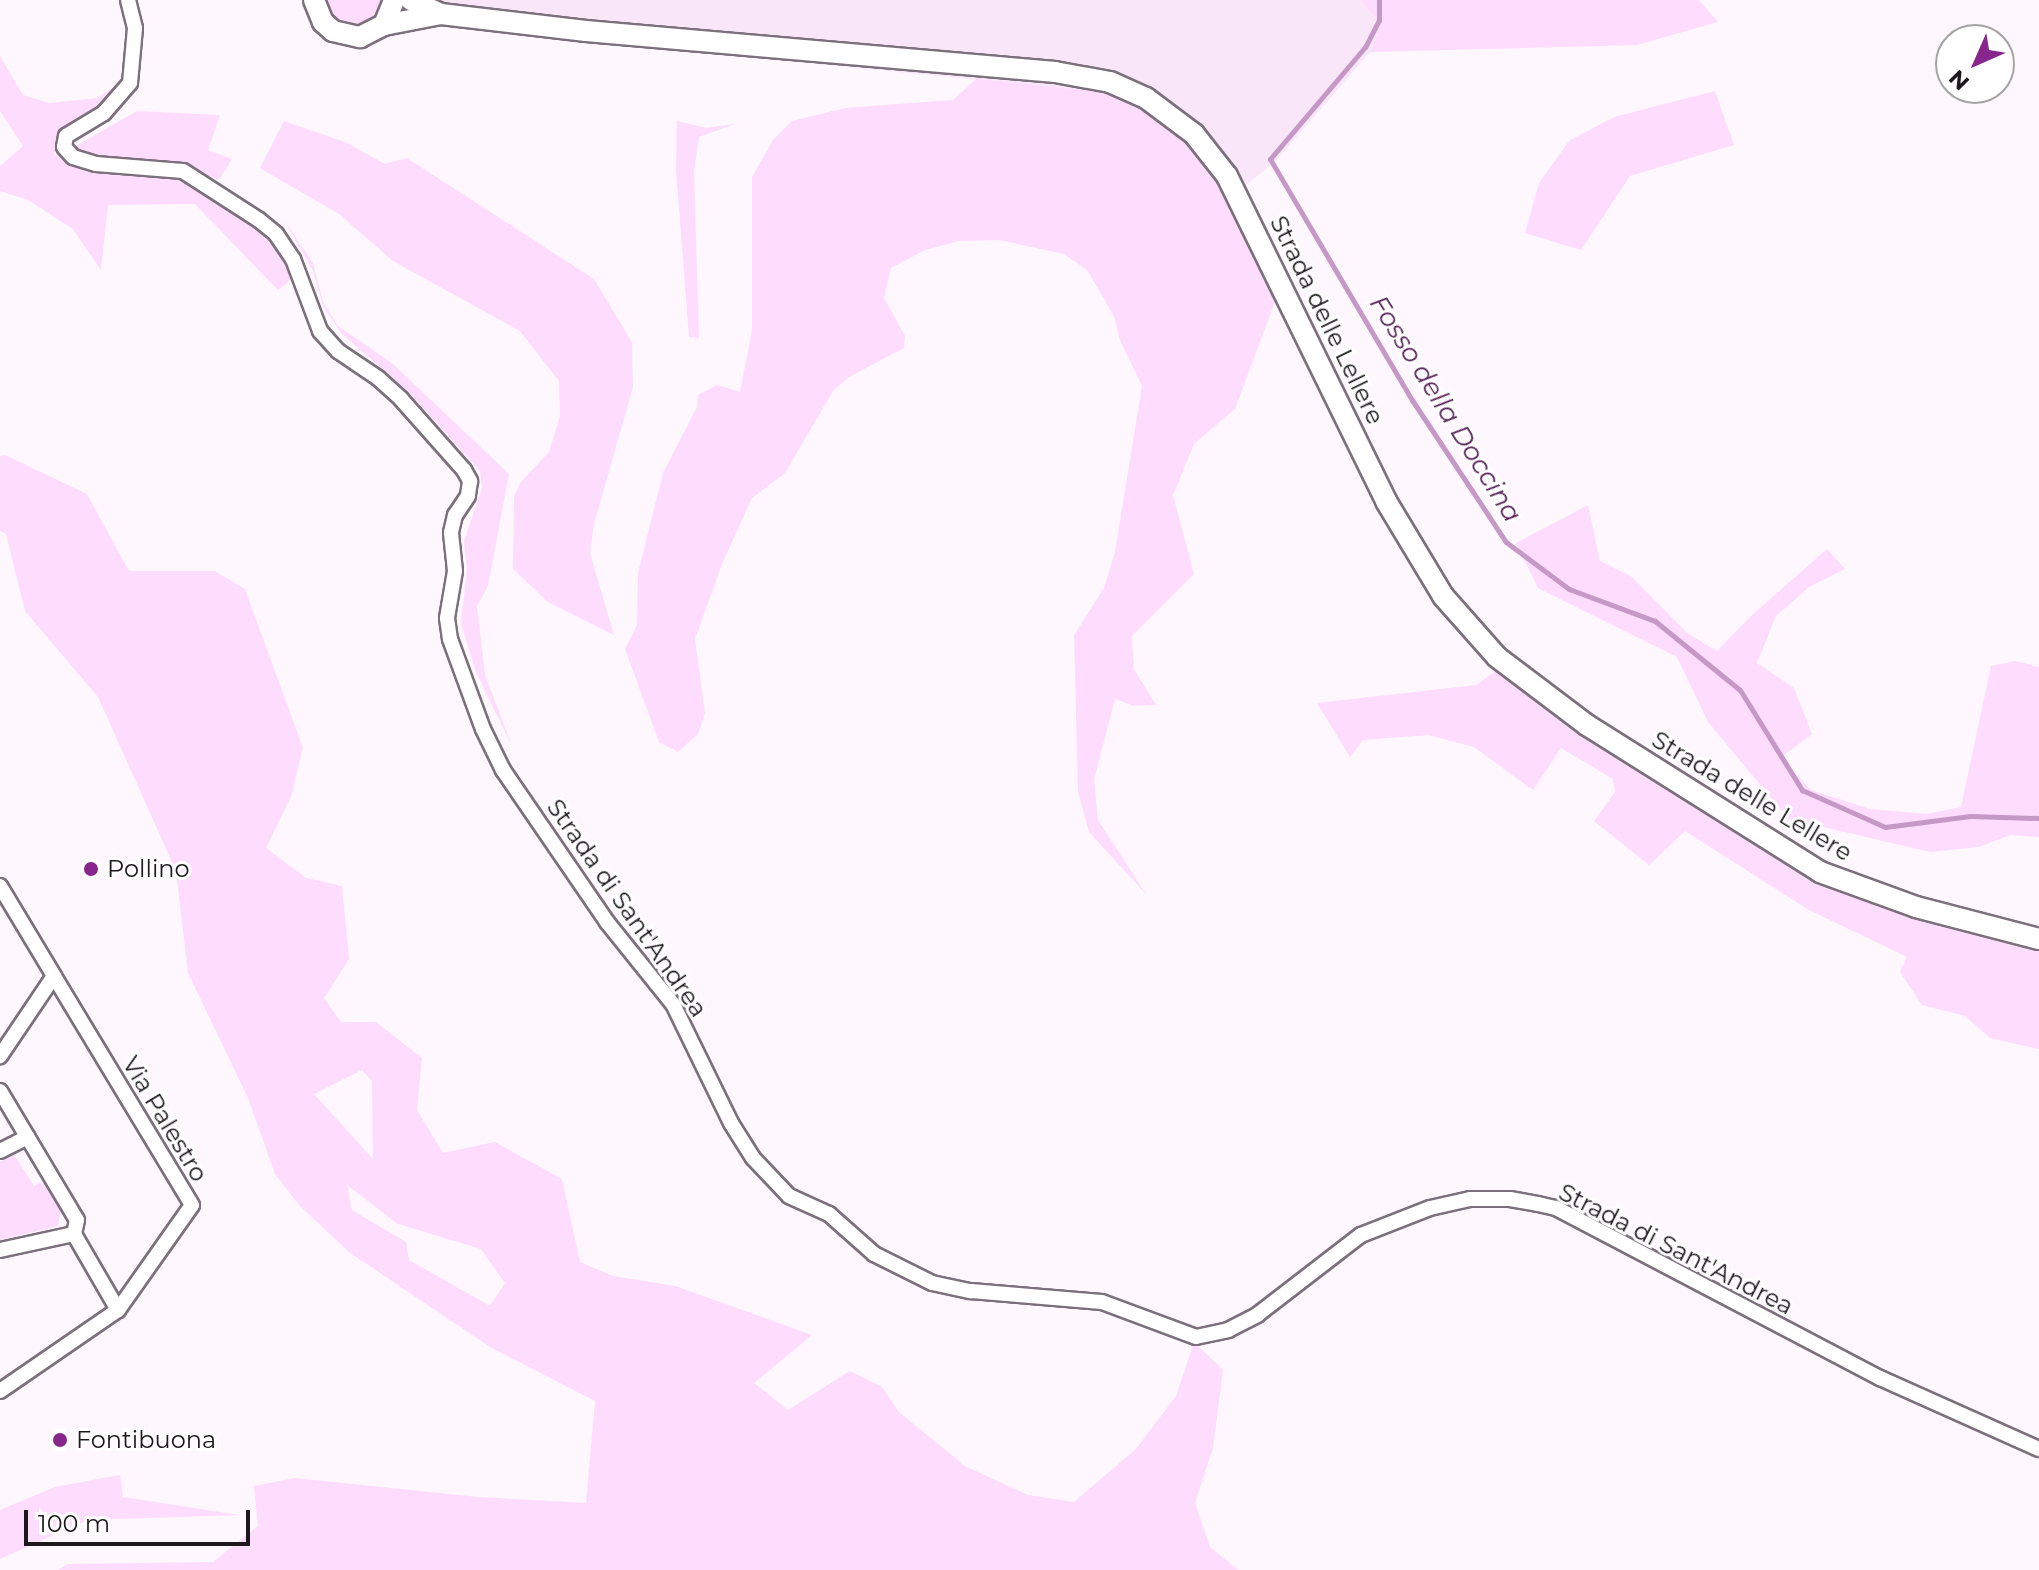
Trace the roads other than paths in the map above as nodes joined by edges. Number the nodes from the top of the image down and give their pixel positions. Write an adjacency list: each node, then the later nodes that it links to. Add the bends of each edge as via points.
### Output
1 (128, 0): 18 (street, Strada di Sant'Andrea, via 135,28 130,83 99,118 66,136 65,150 96,164 183,171 259,220 293,259 320,331 401,399 464,470 470,481 451,533 455,571 447,618 483,729 503,770 607,922 673,1004 753,1158 789,1196 829,1214 874,1254 932,1283 1102,1302 1196,1337 1228,1330 1257,1315 1361,1235 1430,1208 1470,1199 1538,1204 1556,1208 1880,1378)
2 (394, 0): 6 (street)
3 (411, 0): 5 (street, Strada delle Lellere)
4 (312, 3): 6 (street, Strada delle Lellere, via 333,31 346,36 360,37)
5 (441, 14): 6 (street, Strada delle Lellere); 8 (street, Strada delle Lellere, via 1062,73 1110,82 1154,102 1194,134 1223,170 1386,501 1443,596 1497,657 1587,725 1820,872 1916,907)
6 (384, 25)
7 (0, 886): 9 (street, Via Palestro)
8 (2039, 939)
9 (54, 976): 10 (street); 16 (street, Via Palestro, via 192,1205)
10 (0, 1056)
11 (0, 1091): 12 (street)
12 (28, 1137): 13 (street); 14 (street, via 77,1220)
13 (0, 1151)
14 (74, 1234): 15 (street); 16 (street)
15 (0, 1250)
16 (118, 1310): 17 (street)
17 (0, 1391)
18 (2039, 1449)

